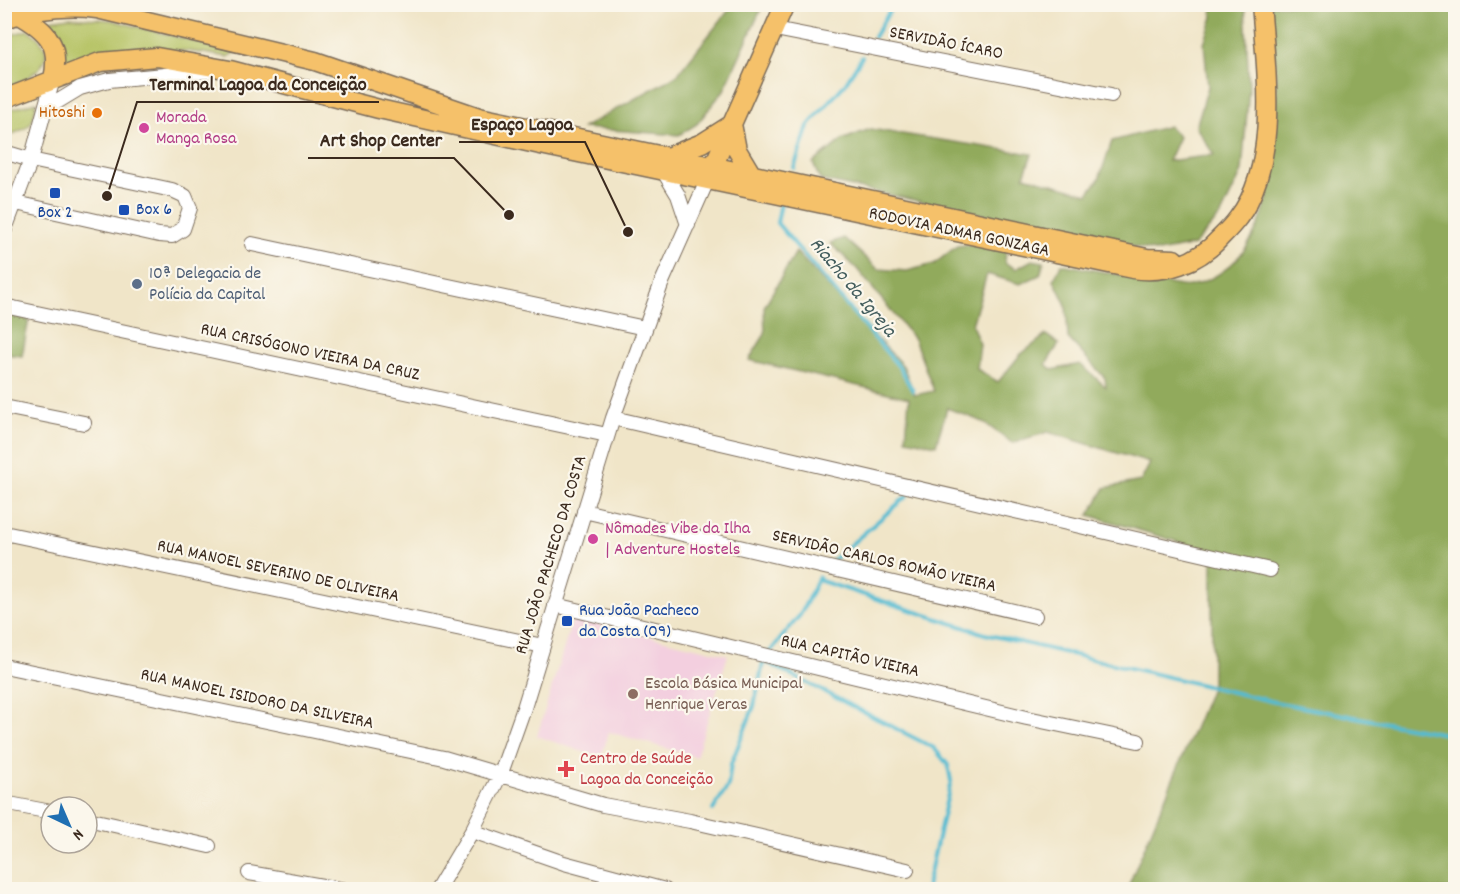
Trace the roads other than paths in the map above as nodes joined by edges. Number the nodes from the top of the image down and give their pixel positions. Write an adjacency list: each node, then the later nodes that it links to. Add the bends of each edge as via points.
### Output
1 (785, 4): 5 (main road)
2 (1262, 4): 23 (main road, RODOVIA ADMAR GONZAGA, via 1268,90 1259,175 1239,218)
3 (79, 6): 4 (main road); 6 (main road)
4 (11, 16): 8 (main road, via 41,27 50,38 55,50)
5 (775, 29): 10 (street, SERVIDÃO ÍCARO); 13 (main road)
6 (330, 66): 9 (main road); 16 (main road, via 479,117)
7 (230, 70): 8 (main road, via 157,57 128,58 100,62); 9 (main road); 12 (street, via 109,80 80,88)
8 (53, 79): 11 (main road); 12 (street)
9 (306, 89): 16 (main road, via 414,117)
10 (1110, 95)
11 (4, 99)
12 (47, 108): 15 (street)
13 (732, 124): 16 (main road); 17 (main road); 18 (main road, via 737,150)
14 (4, 152): 15 (street)
15 (31, 160): 19 (street); 19 (street, via 172,190 185,196 190,208 183,229 172,236 159,236)
16 (665, 164): 17 (main road); 20 (street)
17 (710, 174): 18 (main road, RODOVIA ADMAR GONZAGA); 20 (street, RUA JOÃO PACHECO DA COSTA); 23 (main road, RODOVIA ADMAR GONZAGA, via 1133,269 1166,269)
18 (752, 175): 23 (main road, RODOVIA ADMAR GONZAGA, via 1147,258 1171,259)
19 (16, 203): 21 (street)
20 (688, 225): 25 (street, RUA JOÃO PACHECO DA COSTA)
21 (4, 232)
22 (252, 244): 25 (street)
23 (1208, 250)
24 (4, 306): 29 (street, RUA CRISÓGONO VIEIRA DA CRUZ)
25 (645, 328): 27 (street, RUA JOÃO PACHECO DA COSTA)
26 (4, 407): 28 (street)
27 (613, 418): 29 (street, RUA JOÃO PACHECO DA COSTA); 32 (street)
28 (84, 423)
29 (607, 435): 30 (street, RUA JOÃO PACHECO DA COSTA)
30 (584, 511): 33 (street, RUA JOÃO PACHECO DA COSTA); 34 (street, SERVIDÃO CARLOS ROMÃO VIEIRA)
31 (4, 533): 35 (street, RUA MANOEL SEVERINO DE OLIVEIRA)
32 (1270, 570)
33 (555, 605): 35 (street, RUA JOÃO PACHECO DA COSTA); 37 (street, RUA CAPITÃO VIEIRA)
34 (1035, 615)
35 (543, 646): 38 (street, RUA JOÃO PACHECO DA COSTA)
36 (4, 666): 38 (street, RUA MANOEL ISIDORO DA SILVEIRA, via 259,717)
37 (1138, 741)
38 (501, 773): 42 (street, RUA JOÃO PACHECO DA COSTA); 44 (street, RUA MANOEL ISIDORO DA SILVEIRA, via 603,805)
39 (4, 804): 40 (street)
40 (39, 810)
41 (99, 822): 43 (street)
42 (472, 831): 47 (street, RUA JOÃO PACHECO DA COSTA); 48 (street, via 564,863)
43 (209, 846)
44 (907, 870)
45 (249, 873): 46 (street)
46 (345, 890)
47 (437, 890)
48 (664, 890)

